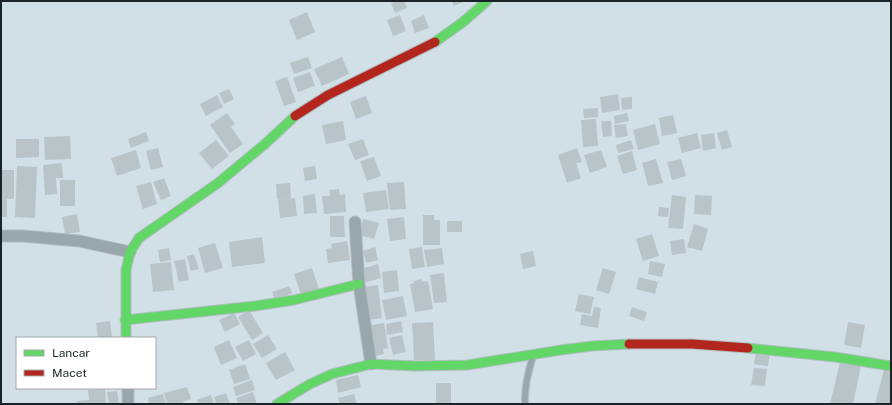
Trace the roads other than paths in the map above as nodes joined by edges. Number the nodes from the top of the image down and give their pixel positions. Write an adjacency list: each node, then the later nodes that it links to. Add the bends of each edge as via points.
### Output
1 (487, 1): 4 (street, via 430,45 328,95 293,118 218,183 139,238)
2 (354, 222): 5 (street)
3 (1, 236): 4 (street, via 79,241)
4 (130, 252): 6 (street, via 126,270)
5 (359, 284): 6 (street, via 294,300); 9 (street)
6 (126, 320): 7 (street)
7 (126, 337)
8 (533, 354): 9 (street, via 467,366); 10 (street, via 592,346 692,344 767,350); 14 (lane, via 524,393)
9 (370, 364): 13 (street, via 310,384)
10 (891, 366)
11 (128, 389): 12 (street)
12 (128, 404)
13 (277, 404)
14 (526, 404)

